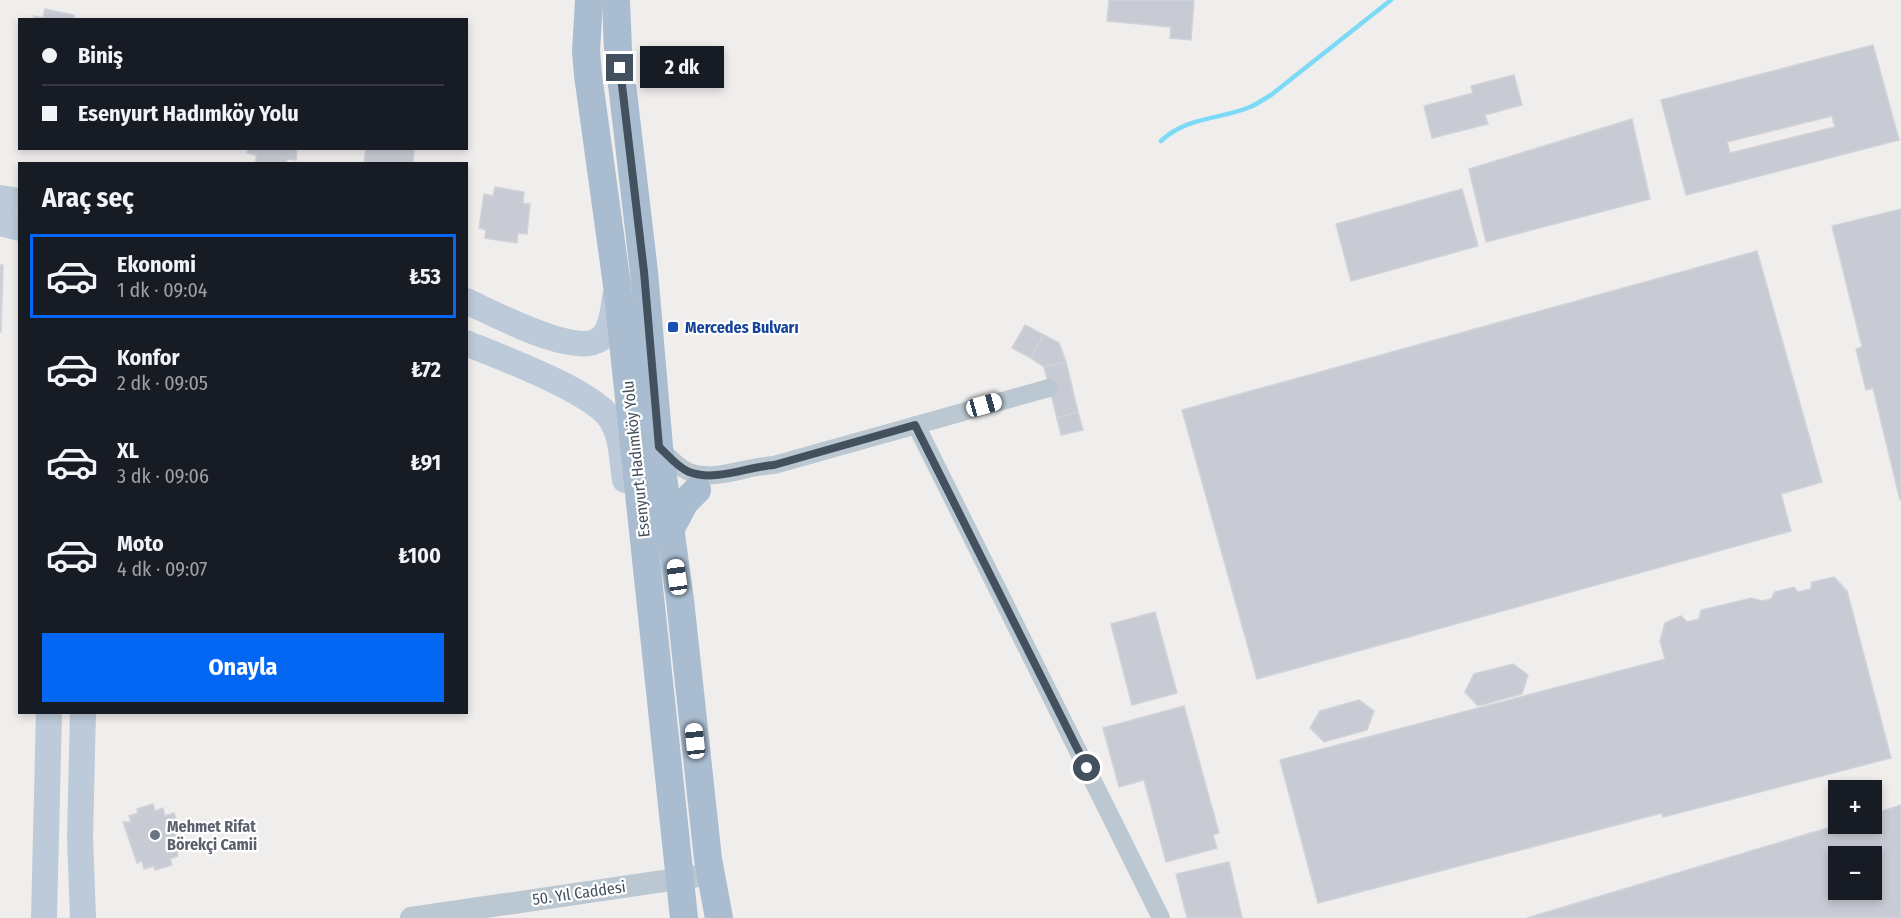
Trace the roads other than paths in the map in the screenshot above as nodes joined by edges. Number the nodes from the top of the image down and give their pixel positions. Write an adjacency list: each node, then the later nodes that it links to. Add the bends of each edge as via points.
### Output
1 (590, 0): 7 (main road, Esenyurt Hadımköy Yolu, via 588,75)
2 (616, 0): 12 (main road, Esenyurt Hadımköy Yolu)
3 (0, 198): 4 (main road)
4 (18, 201)
5 (0, 223): 6 (main road)
6 (18, 228)
7 (617, 285): 8 (main road, via 607,332 602,339 585,344 551,337); 16 (main road, Esenyurt Hadımköy Yolu)
8 (468, 302)
9 (468, 344): 16 (main road, via 578,393 605,411 616,428 626,484)
10 (1049, 388): 11 (street)
11 (915, 425): 13 (street); 27 (street)
12 (659, 447): 13 (street, via 688,471 710,476); 14 (main road, Esenyurt Hadımköy Yolu)
13 (774, 465): 15 (street, via 763,473)
14 (664, 485): 15 (street); 17 (main road, Esenyurt Hadımköy Yolu)
15 (697, 490): 17 (main road, via 685,502)
16 (642, 515): 21 (main road, Esenyurt Hadımköy Yolu)
17 (670, 530): 20 (main road, Esenyurt Hadımköy Yolu)
18 (49, 714): 22 (main road)
19 (83, 714): 23 (main road)
20 (711, 874): 21 (street, 50. Yıl Caddesi); 26 (main road, Esenyurt Hadımköy Yolu)
21 (679, 879): 24 (street, 50. Yıl Caddesi); 25 (main road, Esenyurt Hadımköy Yolu)
22 (44, 918)
23 (83, 918)
24 (411, 918)
25 (684, 918)
26 (719, 918)
27 (1161, 918)

